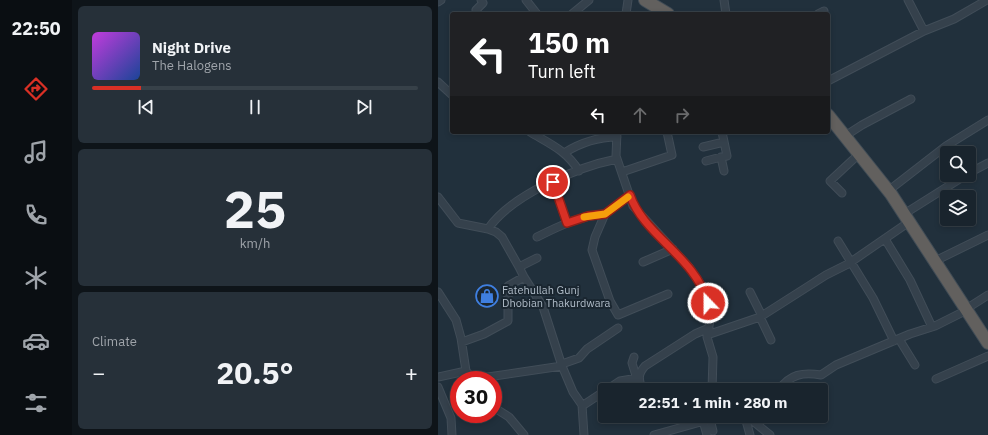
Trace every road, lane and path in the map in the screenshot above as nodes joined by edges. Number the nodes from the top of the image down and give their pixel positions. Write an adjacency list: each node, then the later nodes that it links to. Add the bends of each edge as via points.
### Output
1 (441, 0): 10 (street)
2 (481, 0): 11 (street, via 483,3)
3 (526, 0): 12 (street)
4 (589, 0): 13 (street)
5 (628, 0): 14 (street)
6 (645, 0): 15 (highway)
7 (724, 0): 16 (street)
8 (908, 0): 17 (street)
9 (987, 0): 17 (street, via 954,19)
10 (438, 2)
11 (477, 12)
12 (535, 12)
13 (574, 12)
14 (626, 12)
15 (665, 12)
16 (726, 12)
17 (924, 31): 18 (street)
18 (830, 80)
19 (438, 82): 20 (street)
20 (450, 93)
21 (911, 99): 29 (street)
22 (830, 117): 29 (highway)
23 (988, 120): 45 (street, via 946,146)
24 (534, 134): 30 (street)
25 (546, 134): 30 (street)
26 (617, 134): 33 (street, via 579,145); 36 (street)
27 (667, 134): 42 (street, via 672,155)
28 (722, 134): 31 (street)
29 (846, 136): 34 (highway)
30 (548, 141): 33 (street)
31 (724, 142): 32 (street); 35 (street, via 727,156)
32 (703, 147)
33 (564, 153): 40 (street)
34 (859, 154): 45 (highway); 46 (street, via 830,181)
35 (721, 158): 37 (street); 41 (street)
36 (617, 159): 40 (street); 42 (street)
37 (706, 161)
38 (988, 163): 39 (street)
39 (976, 169)
40 (578, 171): 43 (street)
41 (724, 171)
42 (622, 172): 47 (street)
43 (553, 182): 51 (street); 52 (street, via 531,192 495,218)
44 (956, 182): 50 (street)
45 (888, 191): 50 (highway)
46 (842, 193)
47 (630, 195): 49 (street); 57 (street, via 642,217)
48 (439, 201): 52 (street, via 458,223)
49 (605, 214): 51 (street); 66 (street, via 592,250 610,301 618,315)
50 (907, 218): 55 (street); 60 (highway)
51 (567, 223): 54 (street)
52 (488, 229): 62 (street, via 502,237)
53 (988, 235): 60 (street)
54 (536, 237)
55 (885, 239): 59 (street); 70 (street, via 910,280)
56 (838, 241): 59 (street)
57 (673, 249): 61 (street); 72 (street, via 705,291 711,315)
58 (537, 258): 62 (street)
59 (852, 261): 69 (street); 74 (street)
60 (935, 261): 68 (highway)
61 (643, 262)
62 (519, 267): 63 (street)
63 (524, 276): 75 (street, via 508,286 508,321); 79 (street, via 543,307)
64 (438, 292): 75 (street, via 456,320)
65 (750, 292): 69 (street)
66 (668, 294)
67 (988, 295): 68 (street)
68 (966, 309): 70 (street); 76 (highway)
69 (761, 317): 72 (street); 73 (street)
70 (932, 327): 74 (street)
71 (618, 328): 79 (street, via 587,349 579,358)
72 (708, 331): 84 (street, via 695,334 646,366); 87 (street, via 713,357)
73 (770, 340)
74 (896, 340): 80 (street); 88 (street, via 836,365 821,375 802,373)
75 (462, 342): 81 (street)
76 (988, 343)
77 (988, 356): 85 (street)
78 (634, 357): 84 (street, via 632,363)
79 (562, 365): 82 (street); 90 (street)
80 (915, 366)
81 (466, 370): 83 (street)
82 (502, 375)
83 (438, 377)
84 (637, 378): 86 (street); 90 (street, via 620,381)
85 (936, 379)
86 (639, 383)
87 (712, 383)
88 (784, 383)
89 (438, 387): 97 (street, via 451,418)
90 (582, 406): 99 (street)
91 (502, 413): 98 (street)
92 (696, 423): 100 (street)
93 (707, 423): 96 (street)
94 (748, 423): 101 (street)
95 (755, 423): 102 (street)
96 (710, 433)
97 (452, 435)
98 (524, 435)
99 (584, 435)
100 (656, 435)
101 (750, 435)
102 (770, 435)

